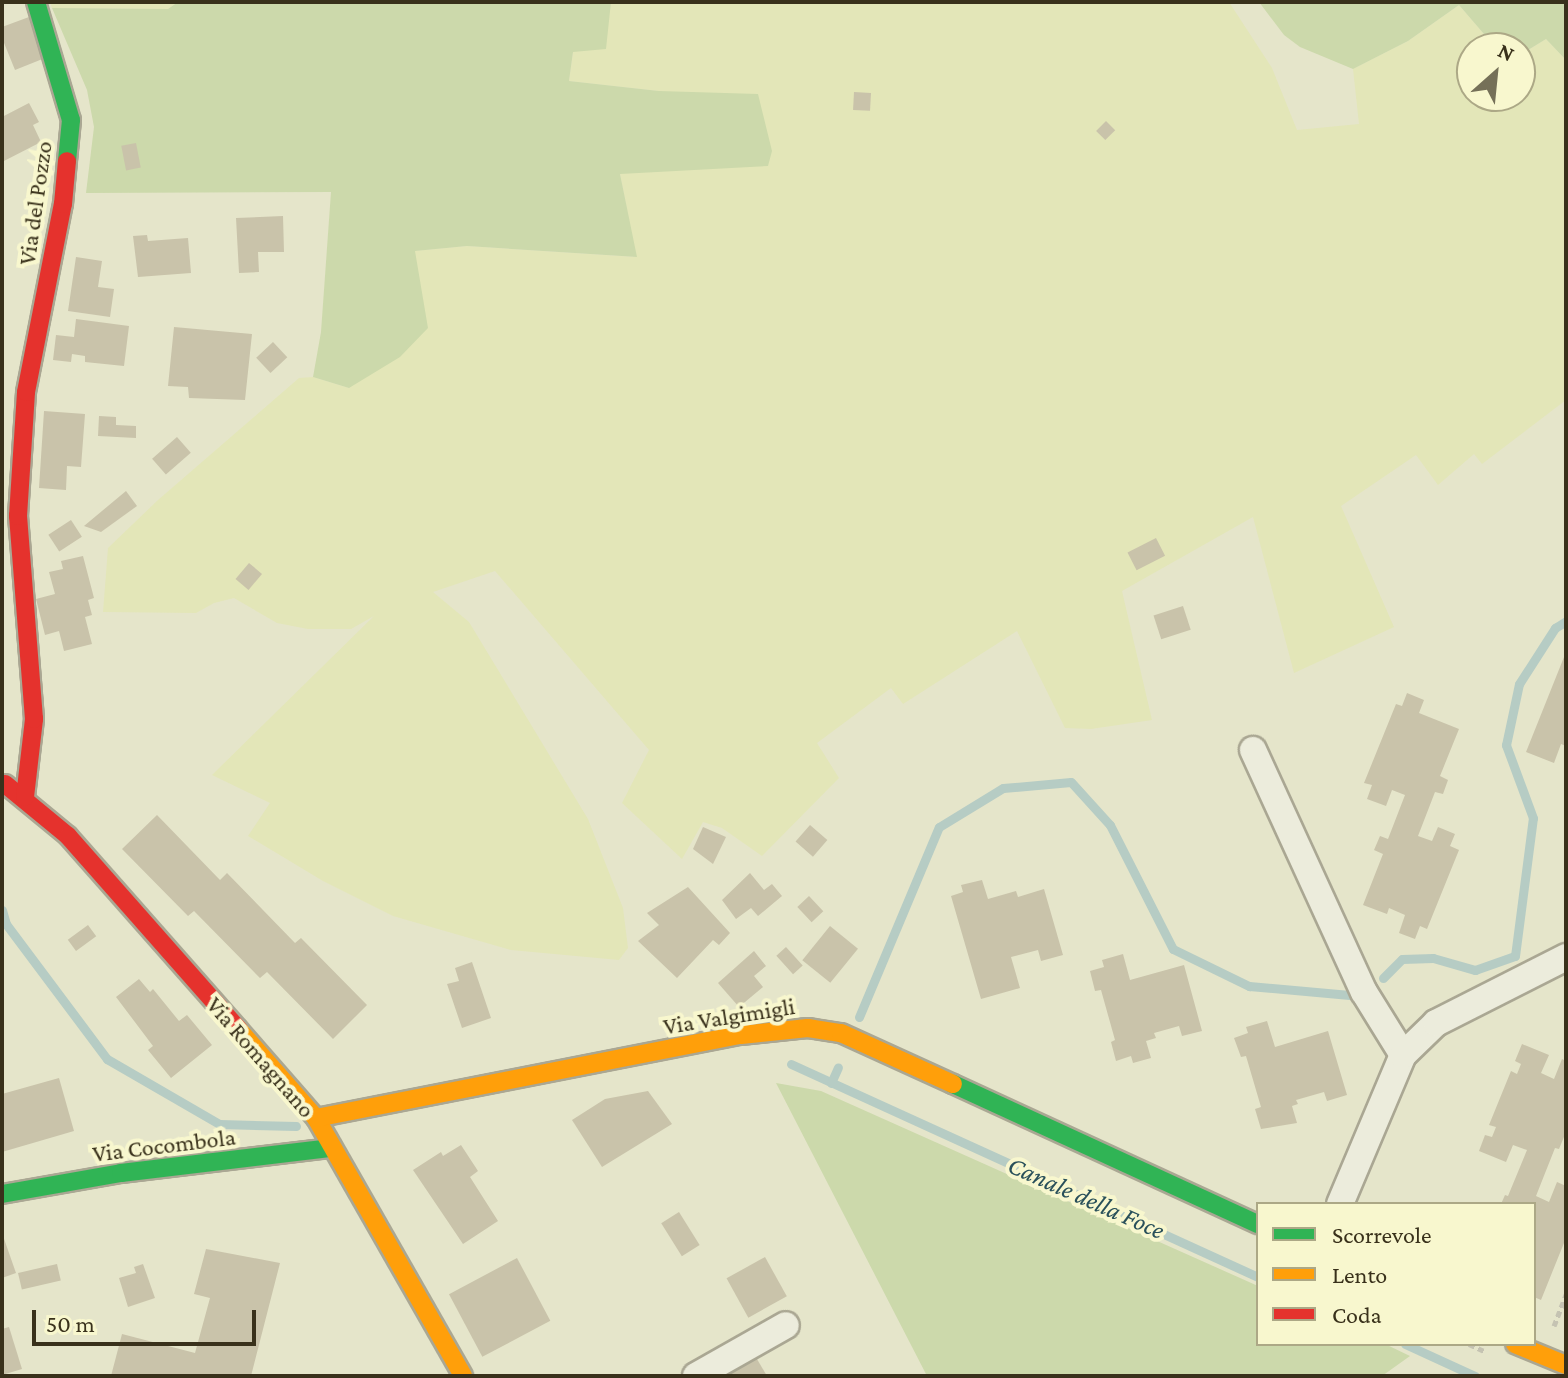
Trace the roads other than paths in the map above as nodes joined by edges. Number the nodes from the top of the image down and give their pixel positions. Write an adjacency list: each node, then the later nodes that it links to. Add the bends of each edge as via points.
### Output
1 (36, 2): 4 (street, Via del Pozzo, via 71,120 63,204 26,392 18,516 34,719)
2 (1253, 750): 6 (street, via 1364,992)
3 (2, 782): 4 (street, Via Romagnano)
4 (25, 797): 7 (street, Via Romagnano, via 68,836)
5 (1566, 957): 6 (street, via 1436,1023)
6 (1403, 1055): 10 (street)
7 (316, 1118): 8 (street, Via Romagnano); 11 (street, Via Valgimigli, via 741,1035 808,1028 841,1033)
8 (332, 1148): 9 (street, Via Cocombola, via 121,1173); 15 (street, Via Romagnano)
9 (2, 1194)
10 (1341, 1202)
11 (1256, 1223)
12 (786, 1325): 17 (street)
13 (1520, 1346): 14 (street)
14 (1566, 1365)
15 (460, 1372): 16 (street)
16 (439, 1376)
17 (696, 1376)

